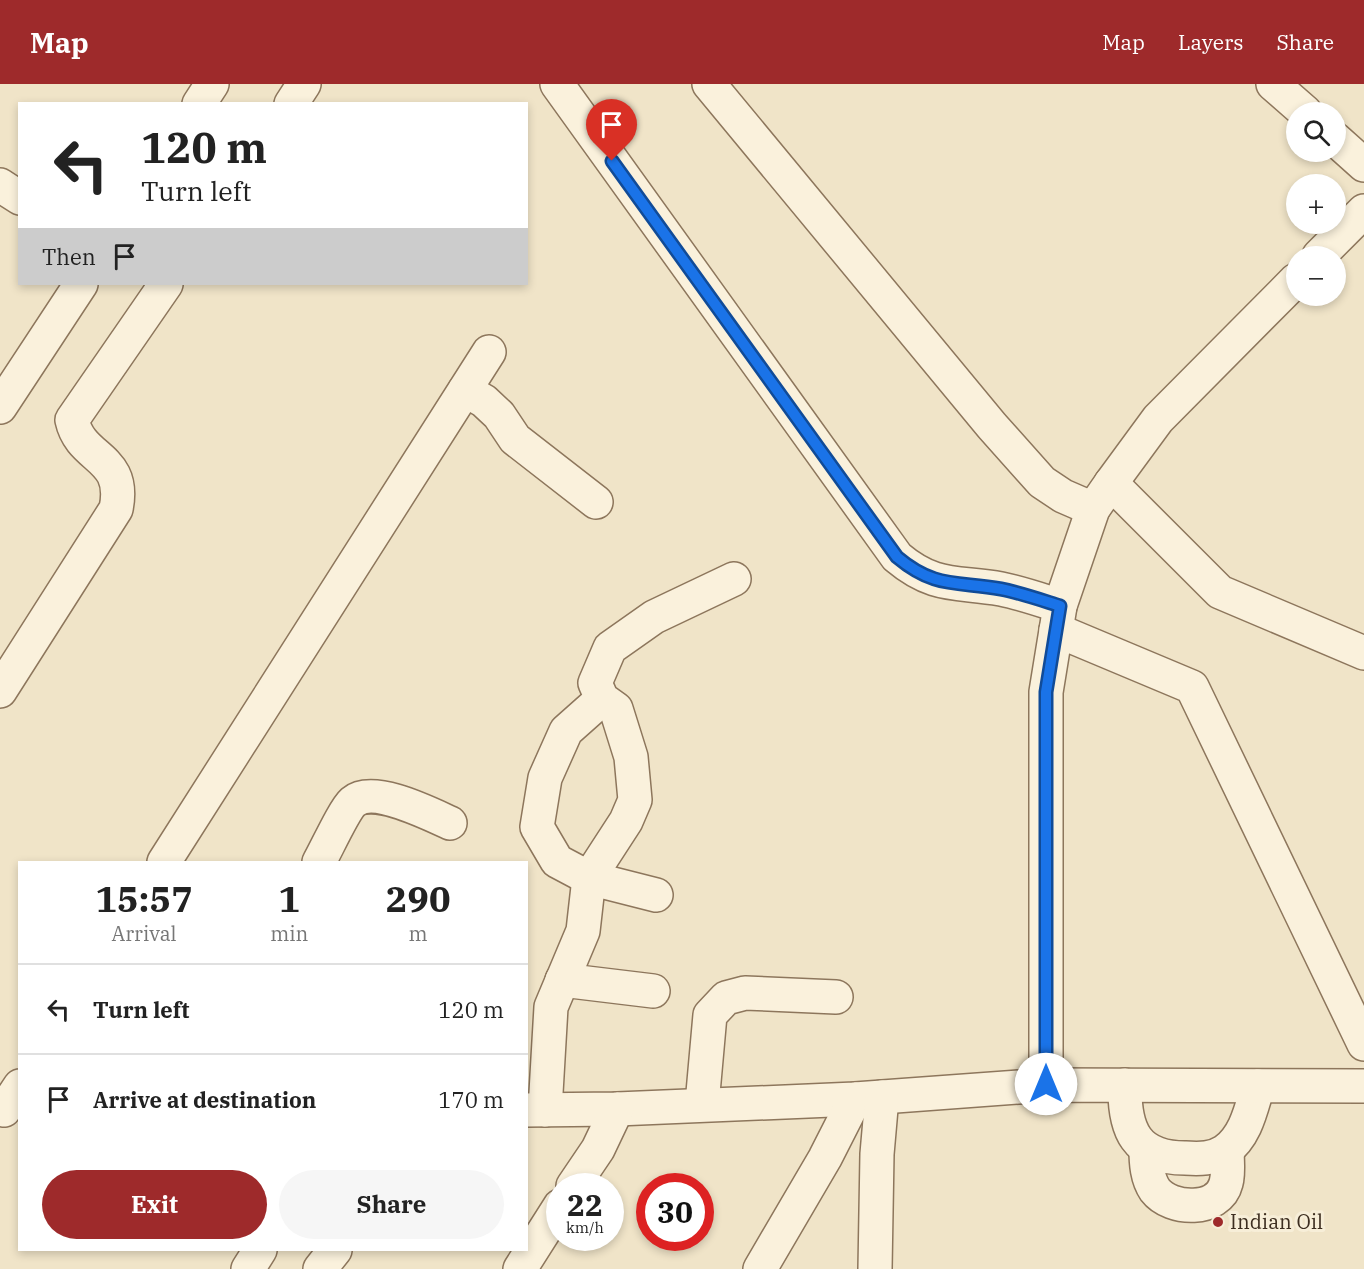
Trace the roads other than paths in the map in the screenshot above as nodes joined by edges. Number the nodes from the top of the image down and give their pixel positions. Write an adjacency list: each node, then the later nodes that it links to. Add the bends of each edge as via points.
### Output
1 (212, 84): 6 (street)
2 (304, 84): 7 (street)
3 (557, 84): 25 (street, via 897,557 915,572 936,581 1001,589)
4 (709, 84): 23 (street, via 1042,482)
5 (1273, 84): 8 (street)
6 (200, 102)
7 (292, 102)
8 (1294, 102)
9 (1346, 149): 10 (street)
10 (1364, 165)
11 (0, 184): 12 (street)
12 (18, 197)
13 (1364, 211): 14 (street)
14 (1329, 246)
15 (80, 285): 20 (street)
16 (165, 285): 27 (street, via 72,420 82,441 118,478 116,509)
17 (1286, 290): 21 (street, via 1158,419)
18 (489, 352): 19 (street)
19 (465, 390): 22 (street, via 500,415 515,439); 30 (street)
20 (0, 407)
21 (1111, 483): 23 (street); 26 (street, via 1220,592)
22 (596, 502)
23 (1092, 508): 25 (street)
24 (734, 579): 28 (street, via 654,617 610,648 595,683)
25 (1058, 618): 37 (street, via 1192,687); 38 (street, via 1046,692)
26 (1364, 652)
27 (0, 691)
28 (602, 699): 32 (street, via 616,709 631,757 635,800); 32 (street, via 566,731 545,778 537,827 557,861)
29 (450, 823): 31 (street, via 402,801 364,797 353,802)
30 (165, 861)
31 (320, 861)
32 (589, 878): 33 (street); 34 (street, via 583,931)
33 (656, 895)
34 (562, 980): 35 (street); 45 (street, via 550,1007)
35 (653, 991)
36 (836, 997): 43 (street, via 745,993 726,998 710,1015)
37 (1364, 1044)
38 (1046, 1084): 39 (street); 42 (street)
39 (1125, 1085): 40 (street); 46 (street, via 1128,1120 1138,1143)
40 (1258, 1086): 41 (street); 47 (street, via 1248,1120)
41 (1360, 1091)
42 (868, 1098): 43 (street); 55 (street, via 825,1158); 56 (street, via 877,1154)
43 (702, 1104): 44 (street)
44 (617, 1109): 45 (street); 48 (street)
45 (536, 1110)
46 (1146, 1149): 47 (street, via 1159,1156 1197,1159); 47 (street, via 1149,1178 1156,1192 1186,1205 1202,1205 1217,1199 1226,1183)
47 (1227, 1150)
48 (582, 1173)
49 (546, 1228): 54 (street)
50 (259, 1251): 52 (street)
51 (334, 1251): 53 (street)
52 (248, 1269)
53 (320, 1269)
54 (520, 1269)
55 (760, 1269)
56 (875, 1269)

